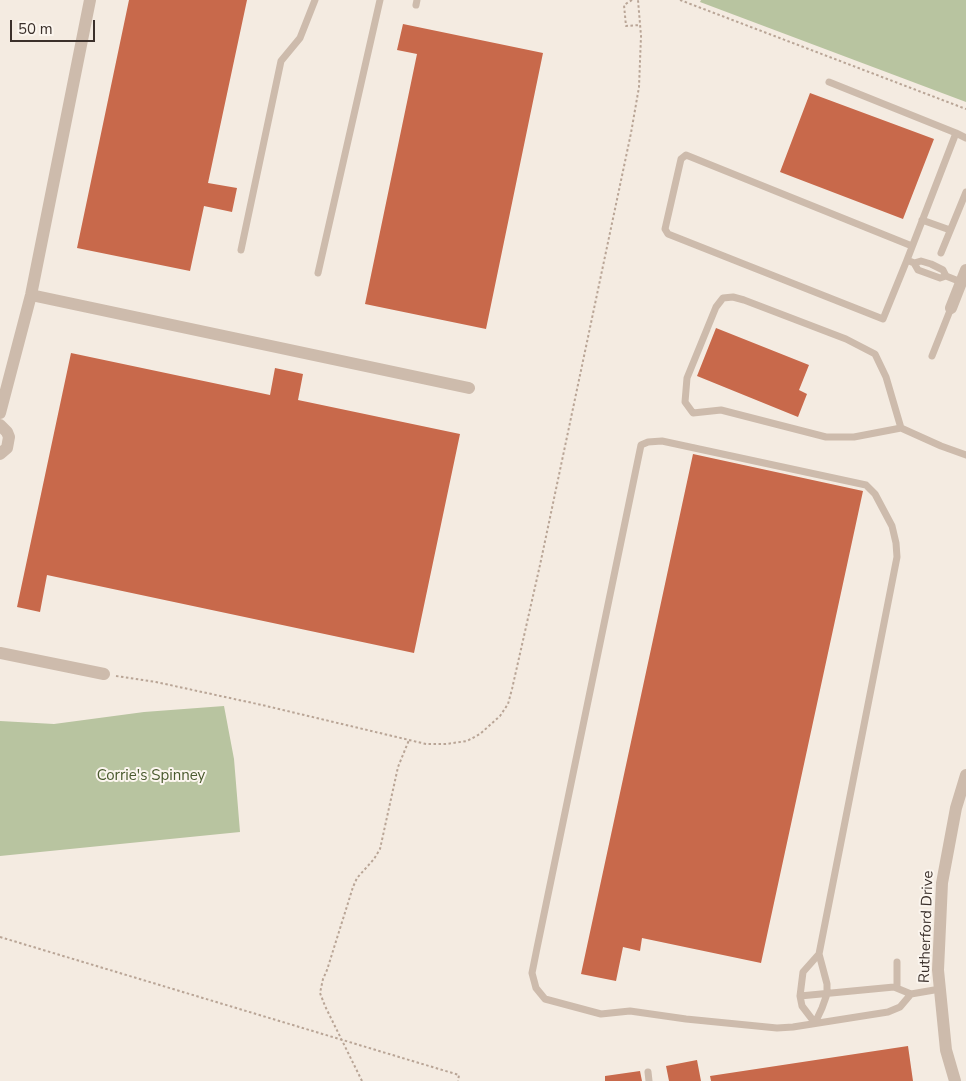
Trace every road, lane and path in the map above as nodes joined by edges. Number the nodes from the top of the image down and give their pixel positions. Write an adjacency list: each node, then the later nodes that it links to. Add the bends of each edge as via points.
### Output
1 (90, 0): 21 (street)
2 (314, 0): 16 (lane, via 300,38 281,61)
3 (380, 0): 19 (lane)
4 (632, 0): 7 (path, via 624,5 626,26)
5 (638, 0): 7 (path)
6 (680, 0): 9 (path)
7 (640, 25): 32 (path, via 640,87 508,704 491,725 467,741 426,744)
8 (829, 82): 10 (lane)
9 (966, 109)
10 (956, 134): 11 (lane); 13 (lane)
11 (966, 138)
12 (966, 192): 14 (lane)
13 (922, 220): 14 (lane); 15 (lane)
14 (950, 230): 17 (lane)
15 (912, 246): 18 (lane); 18 (lane, via 686,155 681,159 665,229 668,234 882,319)
16 (241, 250)
17 (942, 253)
18 (910, 262): 20 (lane, via 918,270 940,278)
19 (318, 273)
20 (964, 278): 22 (street)
21 (31, 295): 24 (street); 25 (street)
22 (951, 308): 23 (lane)
23 (932, 356)
24 (469, 388)
25 (0, 413)
26 (0, 425): 28 (street, via 9,437 7,448)
27 (901, 428): 27 (lane, via 854,437 826,436 721,410 694,413 685,402 687,378 716,307 723,298 744,300 846,339 875,354 884,371); 29 (lane)
28 (0, 454)
29 (966, 455)
30 (0, 652): 31 (street)
31 (104, 674): 32 (path, via 156,682)
32 (409, 740): 44 (path, via 398,767 380,849 353,887 323,978 320,993)
33 (966, 775): 34 (street, Rutherford Drive)
34 (961, 810): 39 (street, Rutherford Drive, via 942,883)
35 (0, 937): 44 (path)
36 (819, 954): 40 (lane); 42 (lane, via 803,972); 43 (lane, via 897,557 892,526 875,494 866,485 662,441 648,442 641,445 537,948 532,973 536,988 544,999 601,1014 630,1011 777,1028)
37 (897, 962): 38 (lane)
38 (897, 987): 40 (lane); 41 (lane)
39 (940, 989): 41 (lane); 49 (street, Rutherford Drive, via 946,1050)
40 (827, 994): 42 (lane); 43 (lane)
41 (911, 994): 43 (lane, via 900,1008 888,1012)
42 (800, 996): 43 (lane, via 802,1006)
43 (815, 1023)
44 (341, 1039): 46 (path); 47 (path, via 459,1075)
45 (648, 1072): 48 (lane)
46 (362, 1081)
47 (458, 1081)
48 (650, 1081)
49 (955, 1081)

